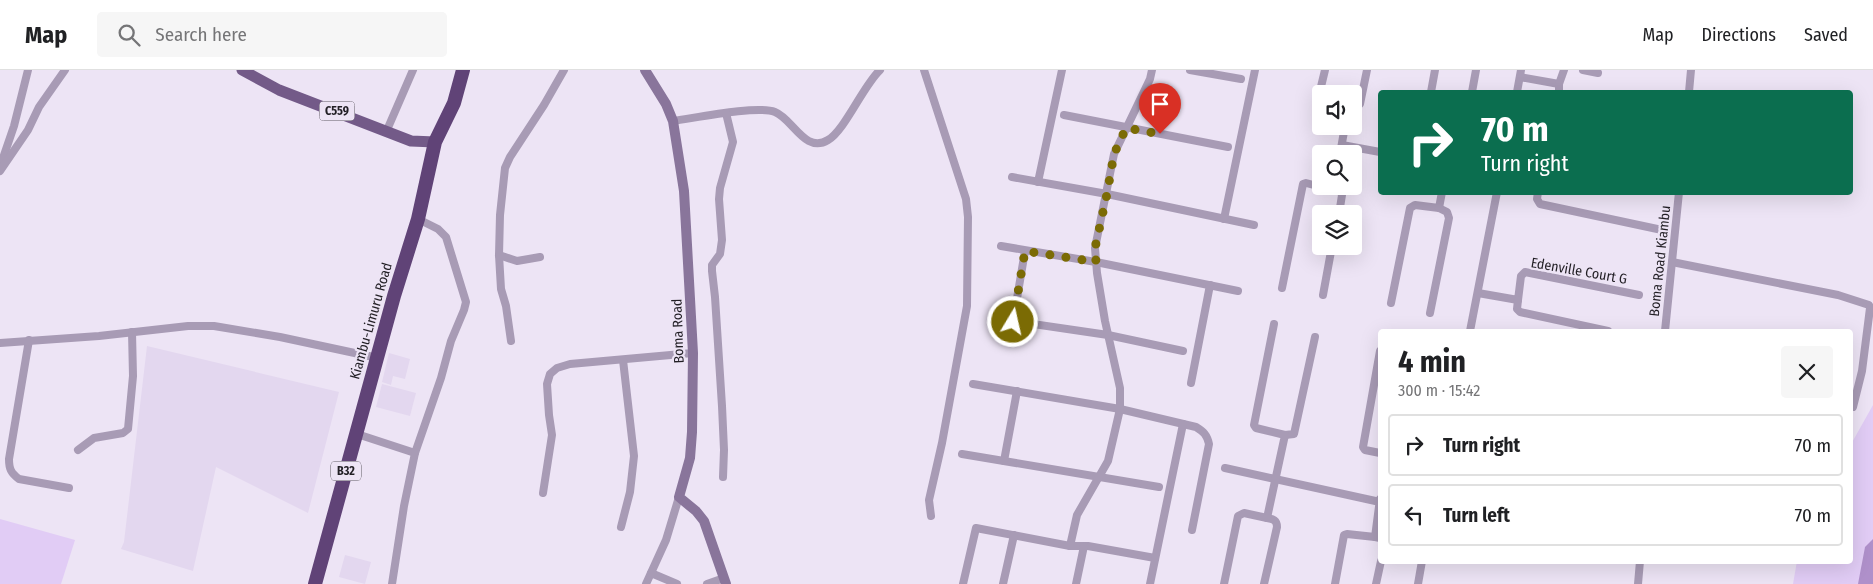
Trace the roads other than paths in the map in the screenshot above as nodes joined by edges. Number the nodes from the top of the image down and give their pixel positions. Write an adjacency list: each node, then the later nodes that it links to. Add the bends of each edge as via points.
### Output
1 (28, 70): 42 (street)
2 (65, 70): 42 (street)
3 (242, 70): 35 (main road, C559, via 279,90)
4 (413, 70): 35 (street)
5 (463, 70): 37 (highway, Kiambu-Limuru Road / B32, via 454,103)
6 (564, 70): 58 (street, via 505,168)
7 (645, 70): 33 (main road, Boma Road)
8 (880, 70): 31 (street, via 837,132 821,143 803,138 774,111)
9 (924, 70): 111 (street, via 968,209 967,306 929,500)
10 (1062, 70): 44 (street)
11 (1152, 70): 34 (street)
12 (1190, 70): 23 (street)
13 (1255, 70): 53 (street)
14 (1325, 70): 24 (street)
15 (1367, 70): 30 (street)
16 (1435, 70): 26 (street)
17 (1476, 70): 27 (street)
18 (1564, 70): 25 (street)
19 (1583, 70): 21 (street)
20 (1691, 70): 29 (street)
21 (1598, 73)
22 (1521, 74): 25 (street); 28 (street)
23 (1241, 79)
24 (1321, 85)
25 (1559, 88)
26 (1431, 90)
27 (1472, 90)
28 (1517, 90)
29 (1689, 90)
30 (1362, 94)
31 (726, 113): 33 (street); 104 (street, via 733,142 720,188 720,254 712,265 722,406)
32 (1064, 116): 34 (street)
33 (673, 121): 85 (main road, Boma Road, via 684,191)
34 (1126, 128): 39 (street); 46 (street, via 1114,154)
35 (386, 130): 37 (main road, C559, via 411,141)
36 (1344, 135): 38 (street)
37 (435, 142): 52 (highway, Kiambu-Limuru Road / B32)
38 (1342, 145)
39 (1228, 148)
40 (1362, 149): 41 (street)
41 (1378, 152)
42 (0, 169)
43 (1012, 177): 44 (street)
44 (1038, 182): 46 (street)
45 (1312, 184): 64 (street, via 1303,184)
46 (1107, 194): 53 (street); 61 (street, via 1095,248)
47 (1441, 195): 51 (street)
48 (1496, 195): 66 (street)
49 (1538, 195): 55 (street, via 1540,204)
50 (1679, 195): 62 (street, Boma Road Kiambu)
51 (1439, 208): 70 (street, via 1415,205 1410,208); 71 (street, via 1447,212 1449,218)
52 (418, 219): 86 (highway, Kiambu-Limuru Road / B32); 98 (street, via 438,228 446,237 466,302)
53 (1224, 219): 54 (street)
54 (1254, 225)
55 (1662, 230)
56 (1002, 246): 57 (street)
57 (1025, 251): 61 (street); 73 (street)
58 (499, 255): 60 (street, via 517,261); 82 (street, via 501,289)
59 (1330, 255): 67 (street)
60 (540, 257)
61 (1096, 262): 63 (street); 79 (street)
62 (1672, 262): 77 (street, Boma Road Kiambu); 92 (street, via 1838,295 1869,305 1862,371)
63 (1210, 285): 65 (street); 89 (street)
64 (1282, 288)
65 (1238, 291)
66 (1478, 293): 69 (street); 75 (street)
67 (1323, 295)
68 (1638, 295): 69 (street, Edenville Court G, via 1525,272 1521,276)
69 (1518, 300): 76 (street, via 1520,312)
70 (1391, 303)
71 (1430, 313)
72 (992, 318): 73 (street)
73 (1013, 322): 79 (street)
74 (1274, 324): 96 (street, via 1254,425)
75 (1470, 329)
76 (1599, 329)
77 (1665, 329)
78 (132, 332): 81 (street); 86 (street, via 188,326 222,327); 97 (street, via 128,429 123,433 94,438)
79 (1108, 335): 84 (street); 93 (street, via 1120,388)
80 (1315, 337): 96 (street, via 1294,434)
81 (29, 340): 83 (street); 107 (street, via 10,468 19,479)
82 (511, 341)
83 (0, 344)
84 (1183, 351)
85 (693, 353): 87 (street); 109 (main road, Boma Road, via 690,458)
86 (378, 358): 95 (highway, Kiambu-Limuru Road / B32)
87 (623, 360): 108 (street, via 570,364 550,374 546,394 552,435); 113 (street, via 634,456 630,492)
88 (1378, 362): 99 (street, via 1363,447)
89 (1191, 383)
90 (973, 384): 91 (street)
91 (1016, 391): 93 (street); 101 (street)
92 (1853, 407)
93 (1120, 409): 94 (street); 103 (street, via 1108,461)
94 (1183, 424): 114 (street, via 1202,431 1209,444); 119 (street)
95 (357, 434): 98 (street); 125 (highway, Kiambu-Limuru Road / B32)
96 (1285, 435): 105 (street)
97 (78, 450)
98 (415, 453): 126 (street)
99 (1378, 453)
100 (962, 454): 101 (street)
101 (1004, 461): 103 (street)
102 (1225, 468): 105 (street)
103 (1099, 477): 106 (street); 117 (street, via 1077,515)
104 (722, 478)
105 (1274, 478): 110 (street); 112 (street)
106 (1159, 487)
107 (69, 488)
108 (544, 493)
109 (679, 497): 123 (street); 124 (main road, via 704,521)
110 (1378, 501)
111 (931, 516)
112 (1267, 518): 134 (street, via 1246,514 1238,516); 135 (street, via 1274,519 1277,527)
113 (621, 527)
114 (1192, 530)
115 (1014, 535): 117 (street); 130 (street, via 976,528); 131 (street)
116 (1377, 537): 136 (street, via 1344,535)
117 (1070, 546): 118 (street)
118 (1084, 546): 119 (street); 132 (street)
119 (1155, 558): 133 (street)
120 (1380, 564): 137 (street)
121 (1421, 564): 138 (street)
122 (1640, 564): 139 (street)
123 (651, 574): 127 (street); 128 (street)
124 (725, 581): 129 (street)
125 (315, 584)
126 (392, 584)
127 (646, 584)
128 (677, 584)
129 (708, 584)
130 (963, 584)
131 (1003, 584)
132 (1076, 584)
133 (1150, 584)
134 (1224, 584)
135 (1264, 584)
136 (1334, 584)
137 (1376, 584)
138 (1418, 584)
139 (1638, 584)

